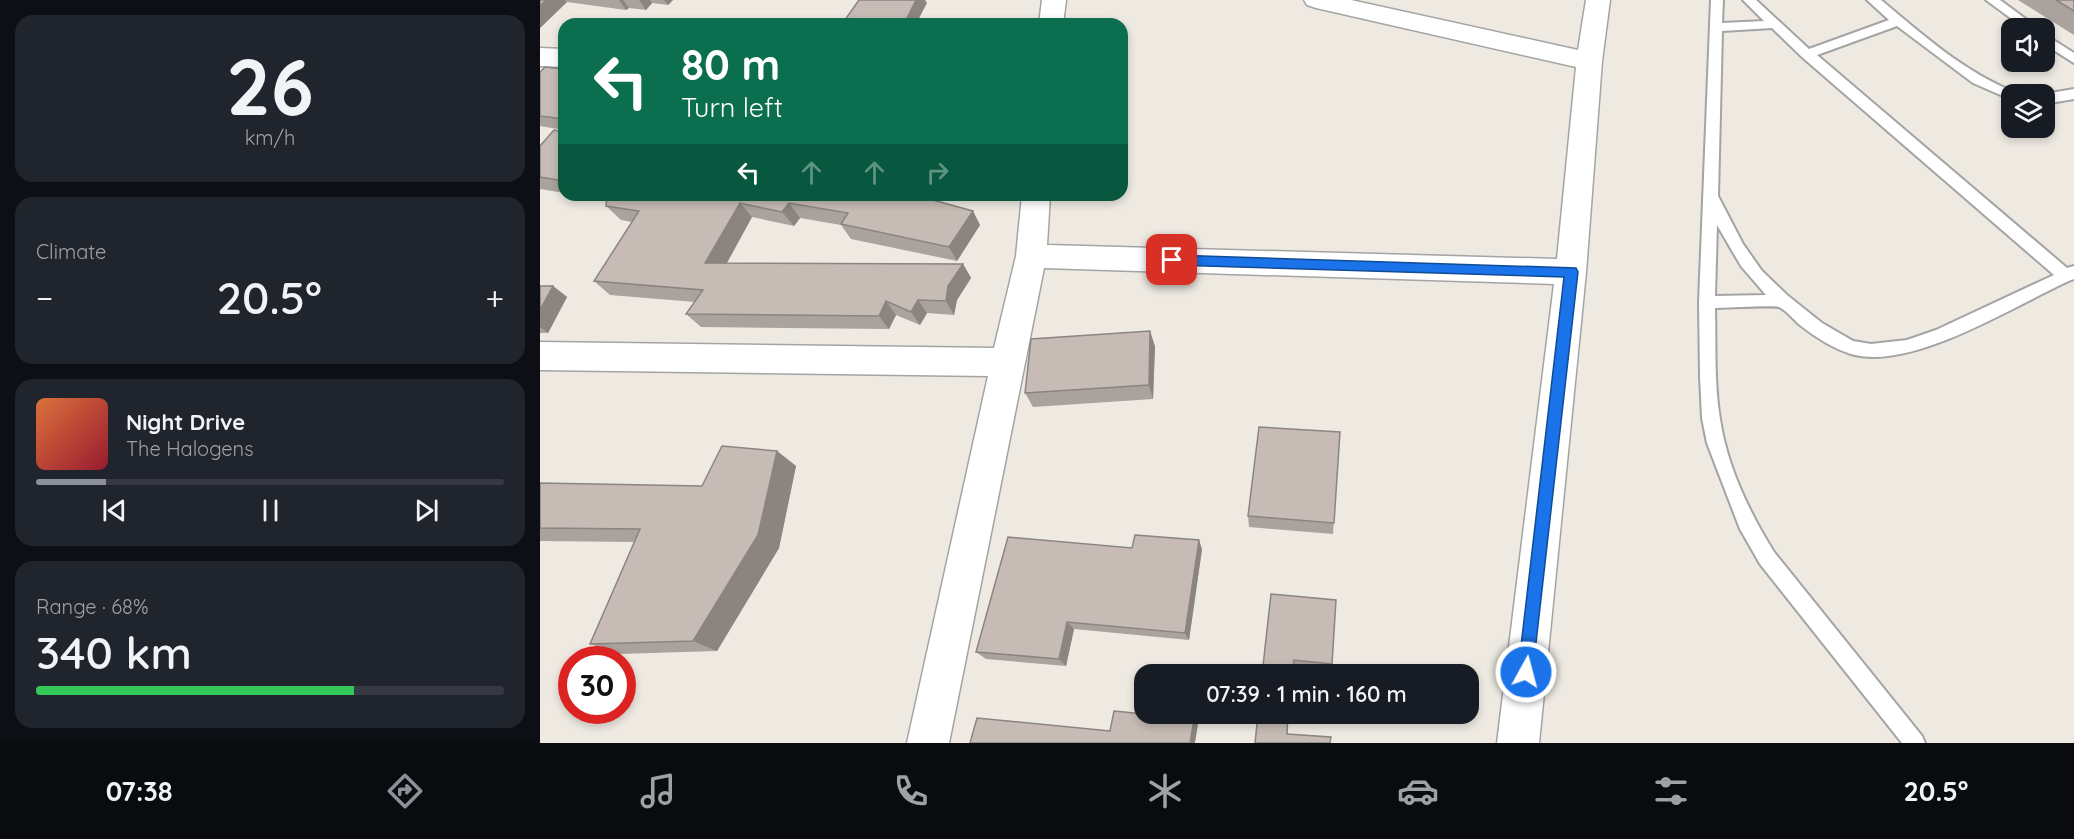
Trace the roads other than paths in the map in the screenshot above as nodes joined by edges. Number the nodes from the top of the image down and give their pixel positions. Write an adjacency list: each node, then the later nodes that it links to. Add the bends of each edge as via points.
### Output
1 (1054, 0): 8 (street)
2 (1316, 0): 18 (street)
3 (1598, 0): 18 (street)
4 (1717, 0): 12 (lane)
5 (1749, 0): 11 (lane)
6 (1873, 0): 10 (lane)
7 (1992, 0): 9 (lane)
8 (1052, 18)
9 (2018, 18)
10 (1899, 21): 14 (lane); 19 (lane)
11 (1774, 24): 12 (lane); 14 (lane)
12 (1717, 27): 22 (lane)
13 (2055, 45): 17 (lane)
14 (1807, 54): 26 (lane)
15 (540, 57): 16 (street)
16 (558, 58)
17 (2074, 58)
18 (1589, 61): 25 (street)
19 (2001, 93)
20 (2074, 94): 21 (lane)
21 (2055, 97)
22 (1710, 194): 27 (lane, via 1745,262); 28 (lane)
23 (1036, 201): 24 (street)
24 (1031, 256): 25 (street); 30 (street)
25 (1571, 272): 32 (street)
26 (2070, 274): 27 (lane, via 1928,341 1892,349 1854,348 1838,342)
27 (1783, 301): 28 (lane)
28 (1707, 302): 33 (lane, via 1711,418 1746,523 1767,558)
29 (540, 356): 30 (street)
30 (1007, 362): 31 (street)
31 (928, 743)
32 (1518, 743)
33 (1915, 743)

